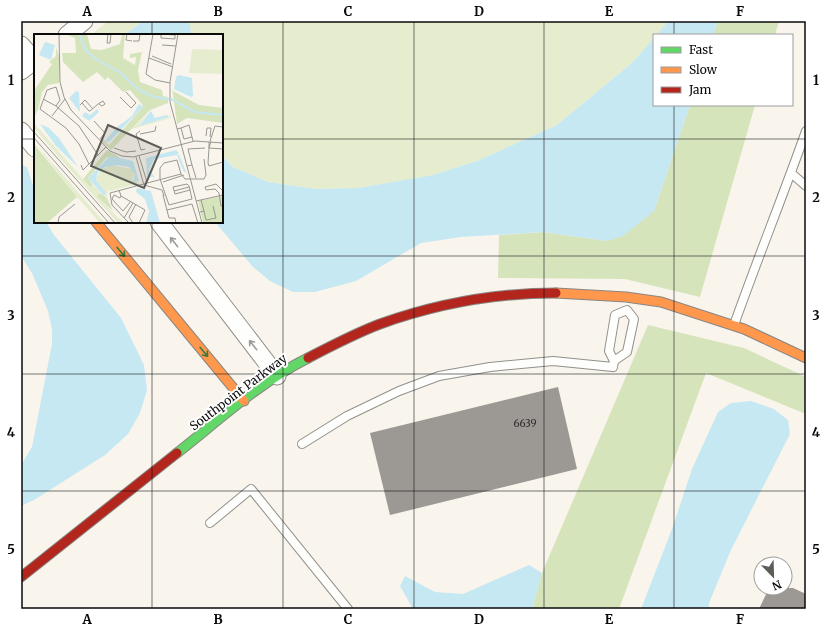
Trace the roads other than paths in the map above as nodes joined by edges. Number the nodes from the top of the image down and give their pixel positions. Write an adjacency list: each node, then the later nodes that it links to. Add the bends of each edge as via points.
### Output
1 (84, 21): 2 (street)
2 (68, 34)
3 (21, 45): 4 (street)
4 (34, 60)
5 (34, 62): 6 (street)
6 (21, 71)
7 (21, 131): 9 (street)
8 (806, 131): 10 (lane)
9 (34, 147)
10 (791, 173): 11 (lane); 16 (lane)
11 (806, 186)
12 (97, 223): 20 (main road, one-way to 20)
13 (159, 223): 19 (street, one-way to 13)
14 (629, 298): 15 (lane); 16 (main road, Southpoint Parkway, via 661,302); 19 (main road, Southpoint Parkway, via 539,293 466,300 378,325 288,368)
15 (627, 310): 18 (lane, via 615,315 609,351); 18 (lane, via 634,319 627,352)
16 (734, 326): 17 (main road, Southpoint Parkway)
17 (806, 358)
18 (614, 361): 21 (lane, via 613,367 553,361 490,367 438,376 347,416)
19 (277, 376): 20 (main road, Southpoint Parkway)
20 (244, 401): 23 (main road, Southpoint Parkway)
21 (302, 444)
22 (210, 523): 24 (lane, via 251,489)
23 (21, 577)
24 (348, 609)

